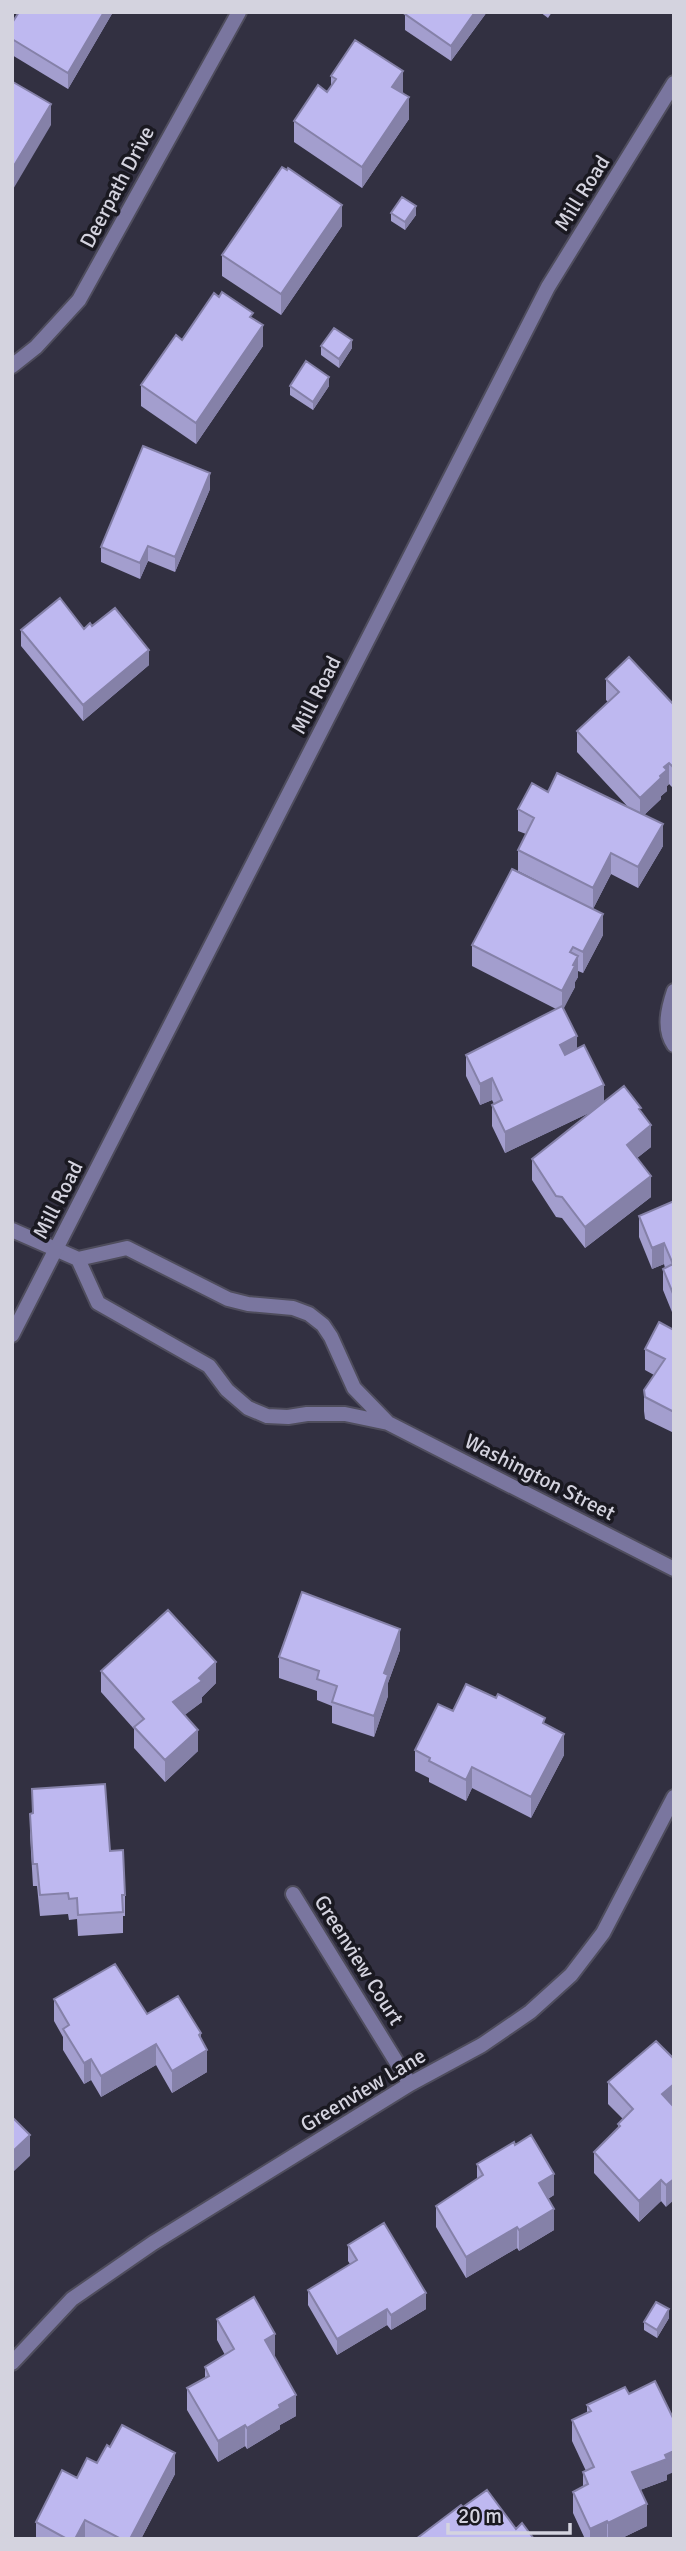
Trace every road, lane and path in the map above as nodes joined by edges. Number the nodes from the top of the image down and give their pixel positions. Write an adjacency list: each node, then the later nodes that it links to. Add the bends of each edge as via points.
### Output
1 (239, 12): 3 (street, Deerpath Drive, via 79,300)
2 (674, 83): 7 (street, Mill Road, via 548,286)
3 (12, 366)
4 (674, 991): 5 (street, via 667,1011 669,1039)
5 (674, 1045)
6 (12, 1230): 7 (street)
7 (56, 1250): 8 (street); 9 (street, Mill Road)
8 (78, 1259): 10 (street, Washington Street, via 98,1303 209,1366 248,1408 267,1416 345,1414); 10 (street, Washington Street, via 127,1248 228,1299 309,1314 331,1337 354,1388)
9 (12, 1335)
10 (388, 1423): 11 (street, Washington Street)
11 (674, 1569)
12 (674, 1797): 14 (street, Greenview Lane, via 603,1934 571,1975 530,2012 482,2045)
13 (293, 1894): 14 (street, Greenview Court)
14 (410, 2084): 15 (street, Greenview Lane, via 153,2243 72,2299)
15 (12, 2363)

